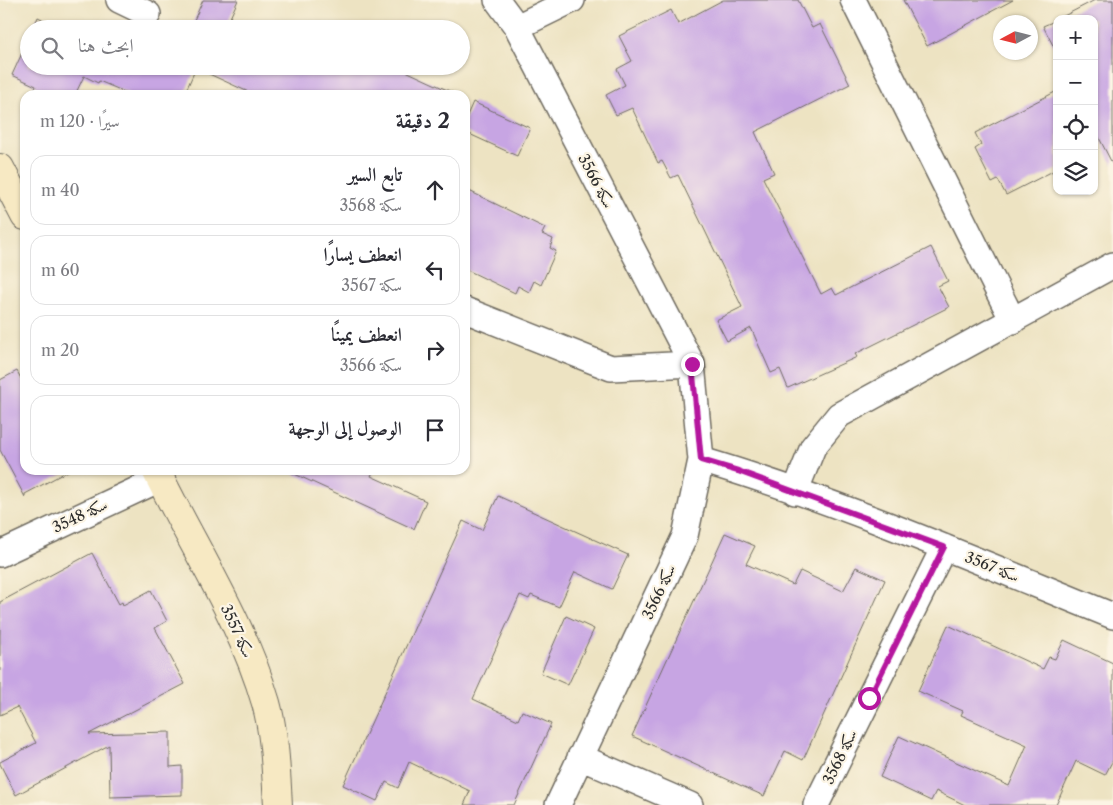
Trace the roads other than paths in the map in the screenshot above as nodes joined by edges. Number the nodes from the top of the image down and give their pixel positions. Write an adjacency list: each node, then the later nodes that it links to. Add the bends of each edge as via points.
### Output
1 (119, 0): 5 (street)
2 (497, 0): 6 (street, سكة 3566)
3 (572, 0): 6 (street)
4 (852, 0): 11 (street)
5 (148, 14)
6 (516, 28): 12 (street, سكة 3566)
7 (0, 168): 8 (street)
8 (20, 206)
9 (1113, 265): 11 (street)
10 (470, 312): 12 (street, via 611,368)
11 (1013, 320): 16 (street, via 839,416 813,447)
12 (692, 364): 13 (street, سكة 3566)
13 (701, 460): 16 (street, سكة 3567); 20 (street, سكة 3566, via 685,536)
14 (156, 475): 18 (street, سكة 3548)
15 (159, 475): 21 (street, سكة 3557, via 244,641 266,705)
16 (795, 492): 17 (street, سكة 3567)
17 (944, 547): 19 (street, سكة 3567); 24 (street, سكة 3568)
18 (0, 554)
19 (1113, 616)
20 (580, 757): 22 (street, سكة 3566); 23 (street)
21 (278, 805)
22 (558, 805)
23 (690, 805)
24 (816, 805)

